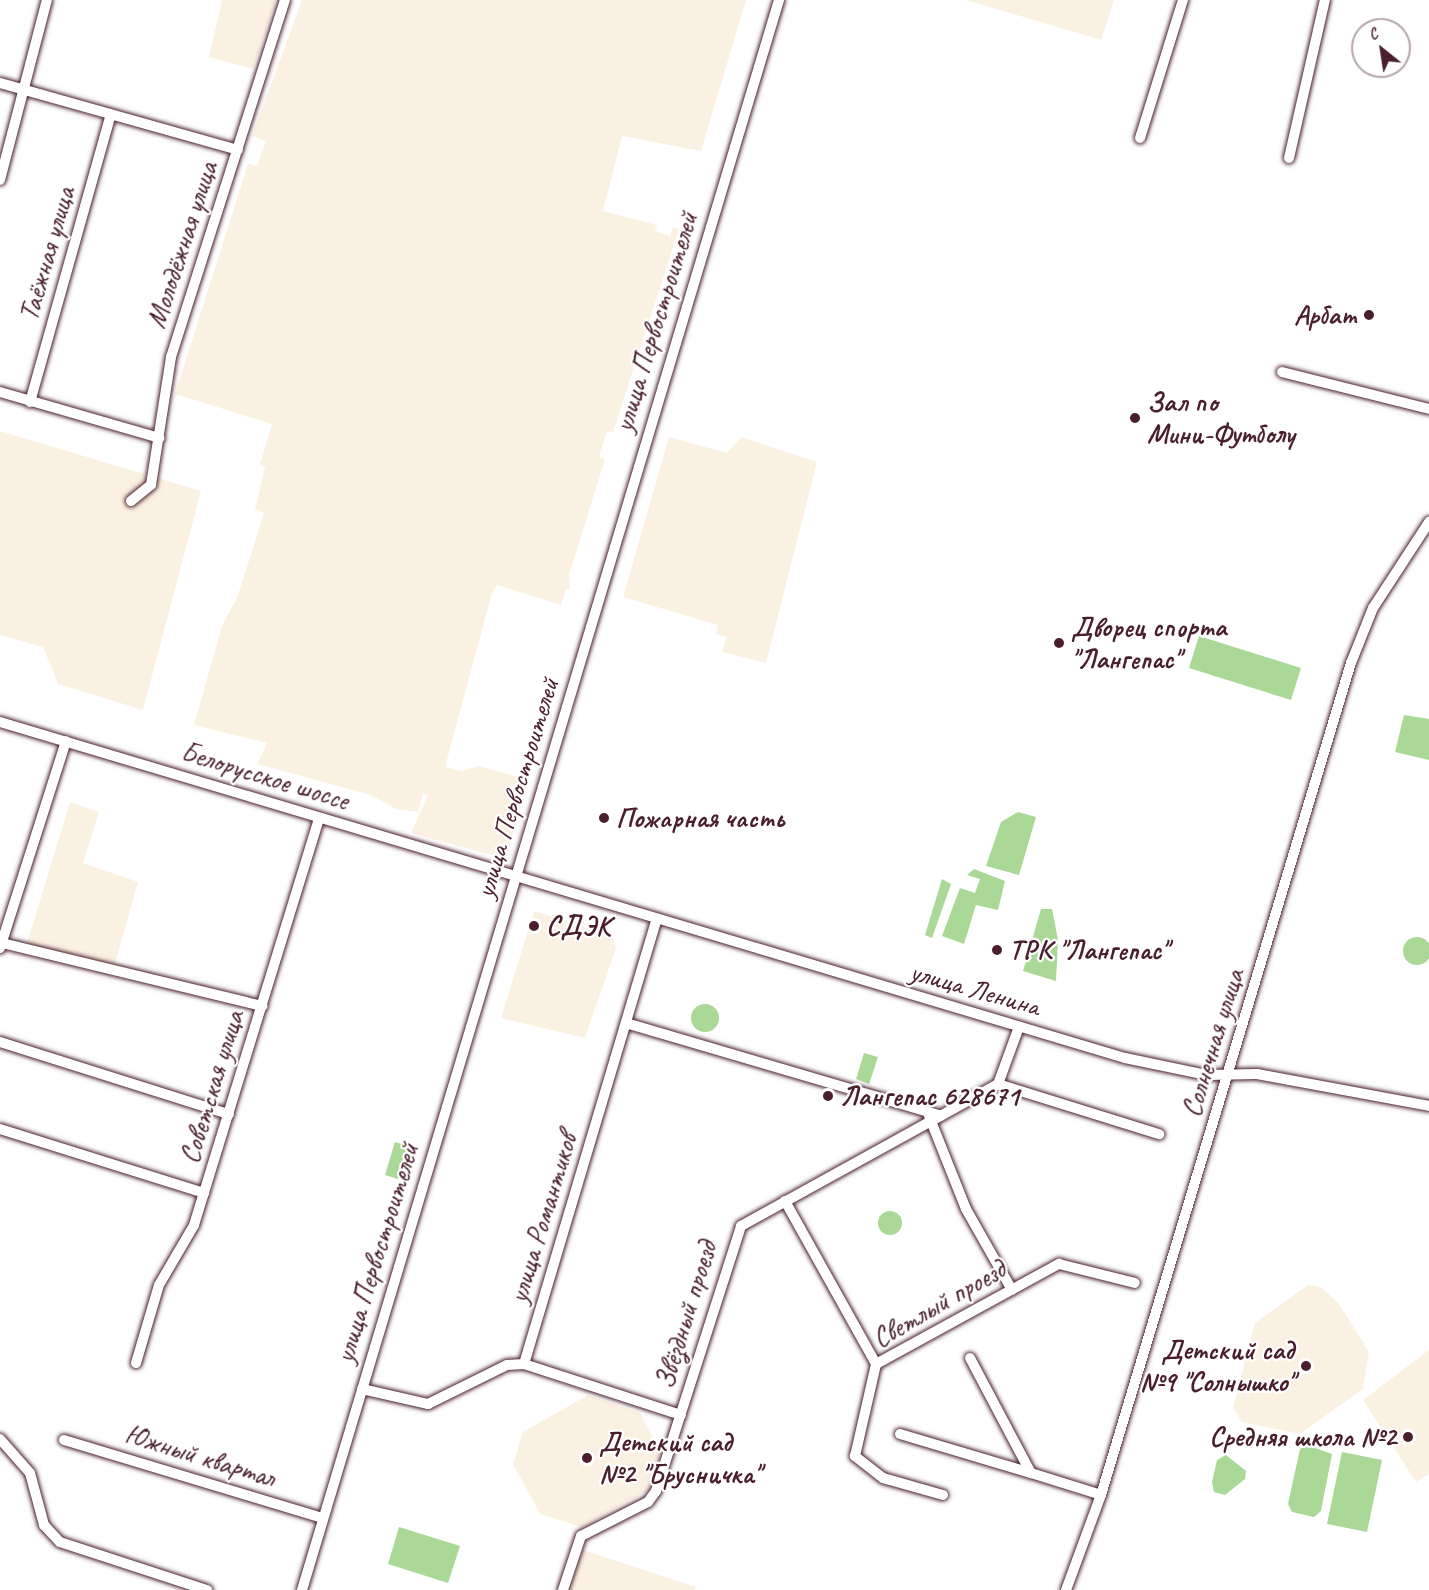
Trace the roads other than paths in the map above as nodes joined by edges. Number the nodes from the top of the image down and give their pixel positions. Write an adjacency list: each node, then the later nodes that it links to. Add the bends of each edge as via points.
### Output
1 (47, 0): 7 (street)
2 (285, 0): 10 (street, Молодёжная улица)
3 (779, 0): 23 (street, улица Первостроителей)
4 (1183, 0): 9 (street)
5 (1325, 0): 11 (street)
6 (0, 83): 7 (street)
7 (24, 93): 8 (street); 12 (street)
8 (110, 118): 10 (street); 15 (street, Таёжная улица)
9 (1140, 138)
10 (238, 150): 17 (street, Молодёжная улица, via 171,357)
11 (1288, 158)
12 (0, 180)
13 (1282, 372): 16 (street)
14 (0, 392): 15 (street)
15 (30, 402): 17 (street)
16 (1429, 409)
17 (159, 438): 18 (street, Молодёжная улица, via 151,485)
18 (131, 501)
19 (1429, 522): 30 (street, Солнечная улица, via 1381,595 1357,644)
20 (0, 722): 21 (street, Белорусское шоссе)
21 (66, 741): 22 (street, Белорусское шоссе); 25 (street)
22 (319, 818): 23 (street, Белорусское шоссе); 26 (street, Советская улица)
23 (516, 876): 24 (street, улица Ленина); 45 (street, улица Первостроителей)
24 (657, 919): 27 (street, улица Романтиков); 28 (street, улица Ленина)
25 (1, 945): 26 (street)
26 (262, 1006): 33 (street, Советская улица)
27 (626, 1023): 34 (street); 43 (street, улица Романтиков)
28 (1019, 1027): 30 (street, улица Ленина, via 1163,1068); 31 (street)
29 (0, 1042): 33 (street)
30 (1230, 1074): 32 (street, улица Ленина, via 1263,1075); 52 (street, Солнечная улица)
31 (998, 1084): 34 (street, Звёздный проезд, via 941,1116); 36 (street)
32 (1429, 1106)
33 (230, 1114): 37 (street, Советская улица)
34 (929, 1118): 38 (street, Звёздный проезд); 40 (street, via 966,1209)
35 (0, 1129): 37 (street)
36 (1160, 1134)
37 (204, 1193): 42 (street, Советская улица, via 190,1234 159,1285)
38 (785, 1201): 44 (street); 46 (street, Звёздный проезд, via 735,1234)
39 (1135, 1283): 40 (street, Светлый проезд, via 1065,1262)
40 (1012, 1290): 44 (street, Светлый проезд)
41 (970, 1358): 50 (street)
42 (136, 1363)
43 (524, 1364): 45 (street, via 507,1365 428,1404); 46 (street)
44 (876, 1364): 51 (street, Светлый проезд, via 855,1455 883,1478)
45 (362, 1389): 53 (street, улица Первостроителей)
46 (681, 1415): 56 (street, Звёздный проезд, via 652,1497 581,1536)
47 (900, 1434): 50 (street)
48 (0, 1438): 54 (street, via 30,1473 44,1525 60,1542)
49 (64, 1440): 53 (street, Южный квартал)
50 (1031, 1473): 52 (street)
51 (943, 1494)
52 (1101, 1496): 57 (street, Солнечная улица)
53 (323, 1518): 55 (street, улица Первостроителей)
54 (207, 1590)
55 (302, 1590)
56 (562, 1590)
57 (1066, 1590)

